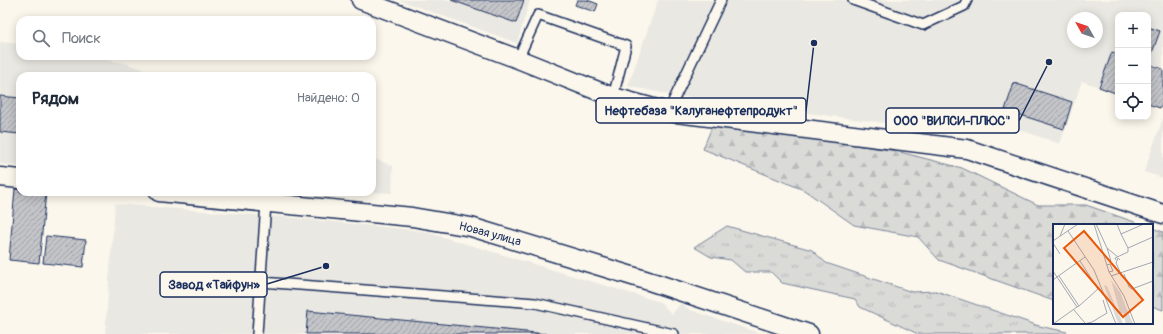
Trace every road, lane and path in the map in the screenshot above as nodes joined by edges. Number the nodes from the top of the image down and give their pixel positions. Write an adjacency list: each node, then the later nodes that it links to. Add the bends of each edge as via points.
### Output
1 (361, 0): 5 (street)
2 (721, 0): 7 (lane)
3 (853, 0): 4 (lane, via 923,26 964,6)
4 (967, 0)
5 (518, 59): 6 (street); 6 (lane, via 538,15 626,46)
6 (613, 97): 7 (street)
7 (668, 112): 12 (street, via 967,148)
8 (0, 177): 9 (street)
9 (16, 179)
10 (198, 196): 11 (street, Новая улица)
11 (266, 203): 13 (lane); 16 (street, Новая улица, via 412,217 471,227 652,282)
12 (1163, 214)
13 (261, 282): 14 (lane); 15 (lane, via 535,303)
14 (257, 334)
15 (674, 334)
16 (809, 334)

